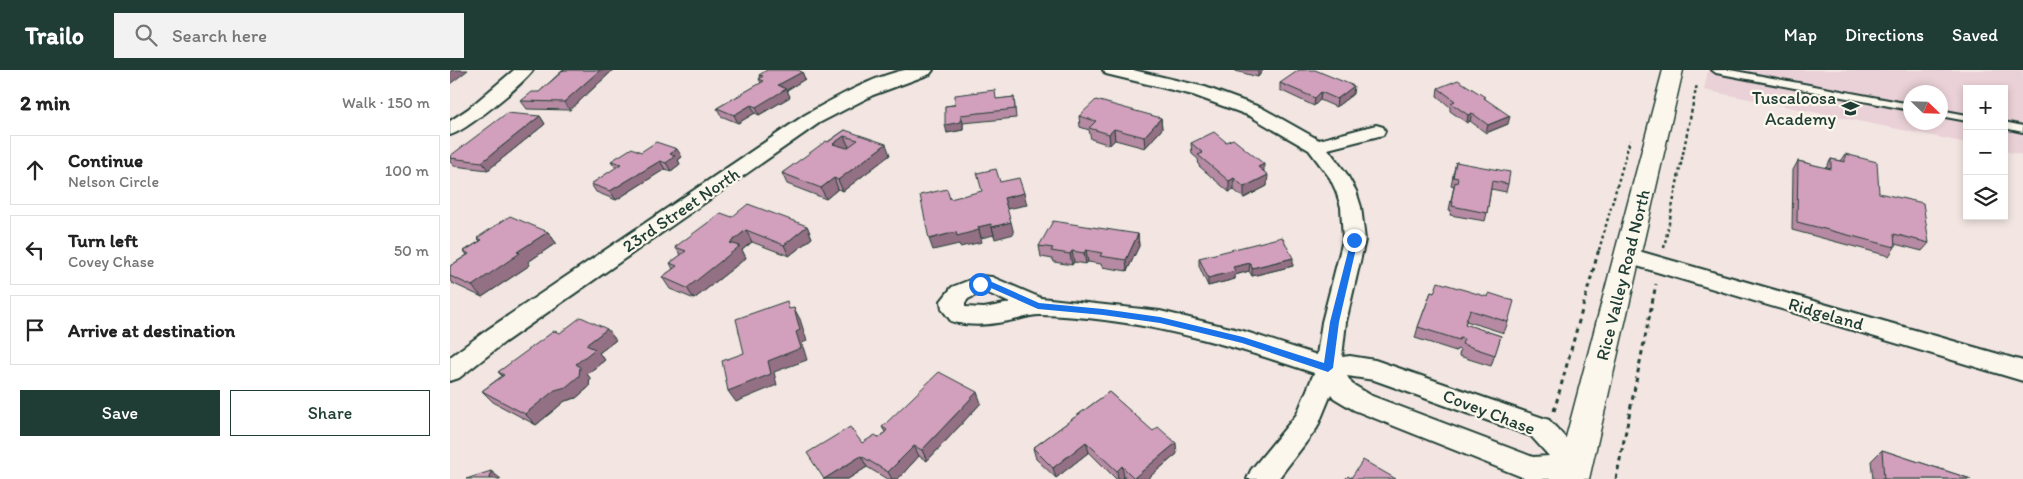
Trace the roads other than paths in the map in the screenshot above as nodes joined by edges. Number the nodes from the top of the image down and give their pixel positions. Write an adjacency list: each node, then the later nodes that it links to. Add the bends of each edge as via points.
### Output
1 (524, 70): 10 (street)
2 (924, 70): 17 (street, 23rd Street North, via 870,89 812,119)
3 (1112, 70): 13 (street, via 1219,97 1256,112)
4 (1673, 70): 14 (street, Rice Valley Road North)
5 (1716, 70): 6 (lane)
6 (1903, 106)
7 (1948, 114): 8 (lane)
8 (1963, 117)
9 (2008, 127): 11 (lane)
10 (450, 129)
11 (2023, 129)
12 (1376, 131): 13 (street)
13 (1316, 146): 16 (street, via 1346,191 1354,223 1354,240 1334,322)
14 (1628, 256): 18 (street, Ridgeland); 19 (street, Rice Valley Road North)
15 (1038, 306): 16 (street, via 1160,320 1243,340)
16 (1328, 368): 19 (street, via 1343,391 1363,403 1532,469); 19 (street, Covey Chase, via 1350,366 1375,370 1540,428); 20 (street, via 1308,420)
17 (450, 371)
18 (2023, 371)
19 (1574, 473)
20 (1261, 479)

